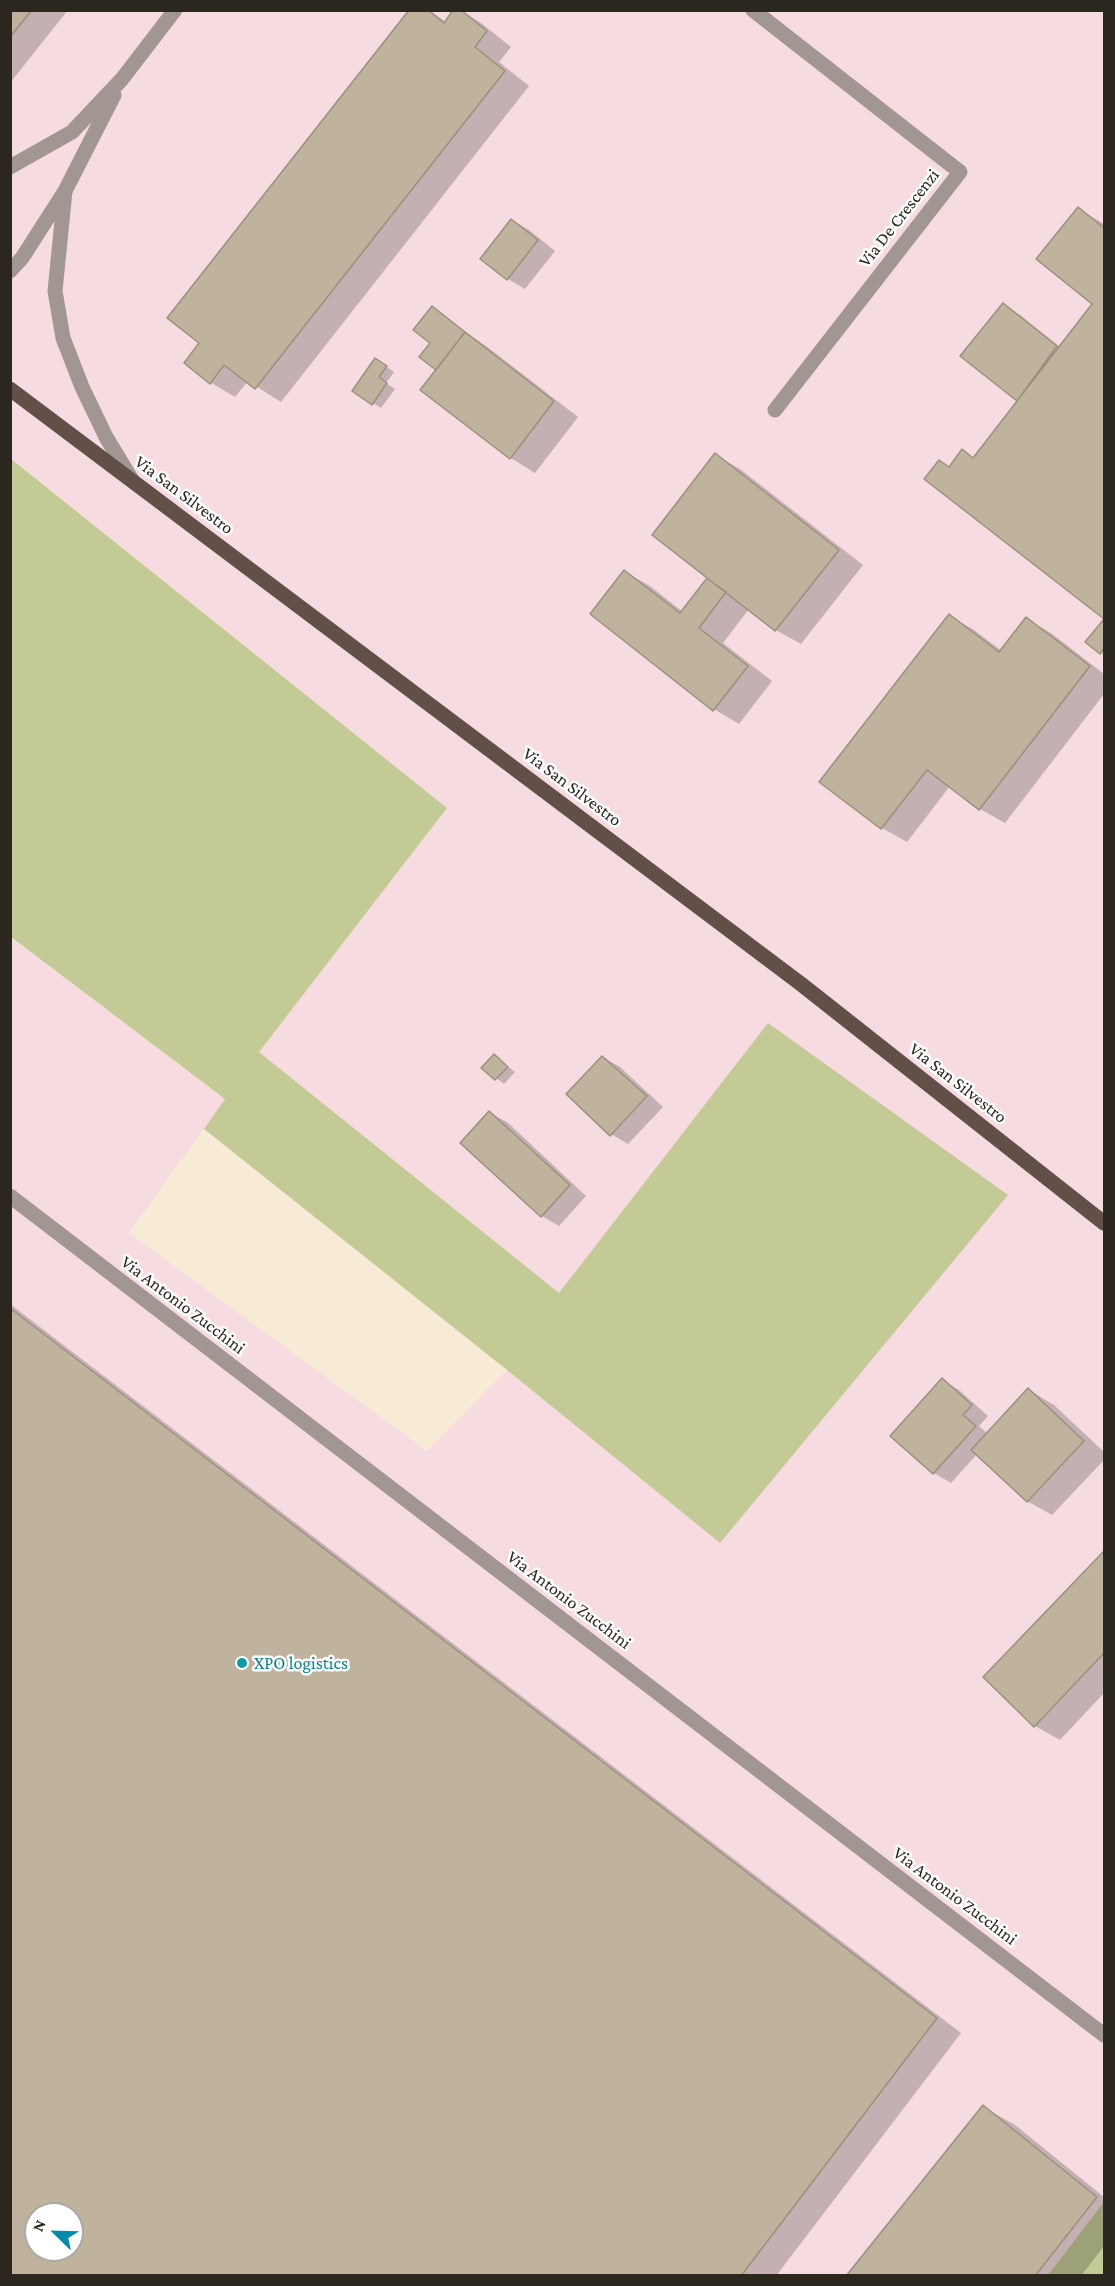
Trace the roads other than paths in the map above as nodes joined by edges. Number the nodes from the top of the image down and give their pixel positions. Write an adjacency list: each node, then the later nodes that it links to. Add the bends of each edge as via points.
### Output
1 (175, 10): 3 (street)
2 (753, 10): 8 (street, Via De Crescenzi, via 960,172)
3 (122, 79): 4 (street, via 72,132); 5 (street)
4 (13, 163)
5 (65, 191): 6 (street); 9 (street, via 55,291 63,338 91,407)
6 (10, 271)
7 (10, 389): 9 (main road, Via San Silvestro)
8 (775, 410)
9 (132, 481): 11 (main road, Via San Silvestro, via 801,984)
10 (10, 1196): 12 (street, Via Antonio Zucchini)
11 (1104, 1223)
12 (1104, 2035)

